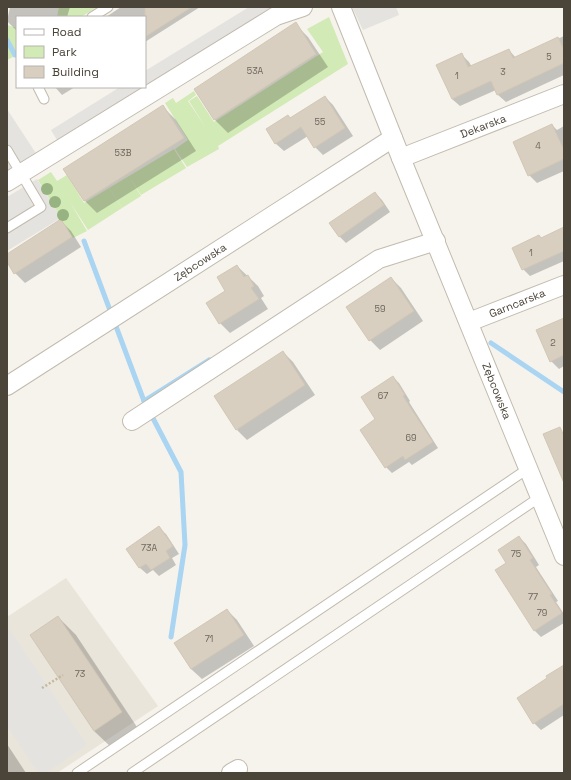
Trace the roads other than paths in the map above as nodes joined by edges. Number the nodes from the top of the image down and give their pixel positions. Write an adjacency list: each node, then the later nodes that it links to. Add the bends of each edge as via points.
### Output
1 (108, 7): 4 (lane)
2 (303, 7): 11 (street, via 276,16)
3 (341, 7): 8 (street, Zębcowska)
4 (94, 16)
5 (38, 88): 7 (lane)
6 (564, 94): 10 (street, Dekarska)
7 (44, 99)
8 (393, 138): 10 (street, Zębcowska); 16 (street, Zębcowska)
9 (7, 150): 11 (lane)
10 (401, 158): 13 (street, Zębcowska)
11 (14, 178): 12 (lane, via 41,207)
12 (7, 228)
13 (436, 241): 15 (street, Zębcowska); 17 (street, via 379,258)
14 (564, 284): 15 (street, Garncarska)
15 (469, 322): 18 (street, Zębcowska)
16 (7, 386)
17 (132, 421)
18 (529, 468): 19 (street, Zębcowska); 21 (lane)
19 (540, 497): 20 (street, Zębcowska); 22 (lane)
20 (563, 550)
21 (77, 773)
22 (132, 773)

